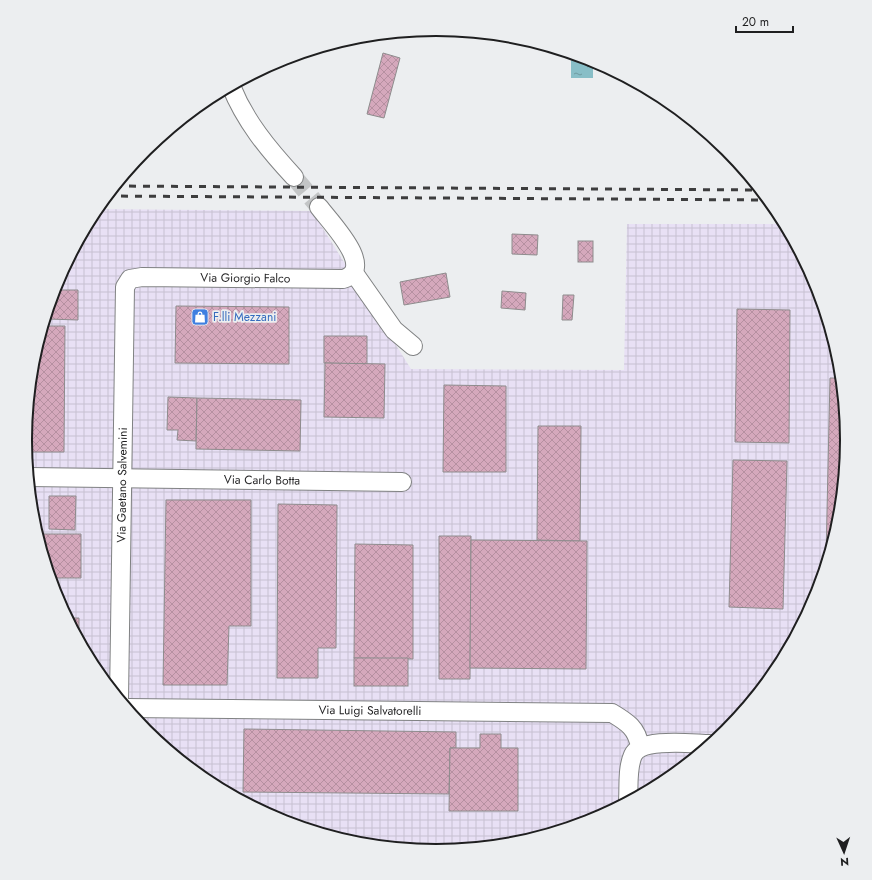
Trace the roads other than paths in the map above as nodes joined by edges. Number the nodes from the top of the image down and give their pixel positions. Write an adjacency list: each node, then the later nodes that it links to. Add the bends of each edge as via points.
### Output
1 (233, 90): 2 (street, via 252,127)
2 (294, 177)
3 (319, 207): 4 (street, via 354,255)
4 (354, 273): 5 (street, Via Giorgio Falco, via 343,279); 6 (street, via 394,330)
5 (136, 278): 8 (street, Via Gaetano Salvemini, via 128,282 125,291)
6 (413, 346)
7 (34, 477): 8 (street, Via Carlo Botta)
8 (123, 478): 9 (street, Via Carlo Botta); 10 (street, Via Gaetano Salvemini)
9 (402, 482)
10 (119, 691)
11 (134, 708): 13 (street, Via Luigi Salvatorelli, via 612,713 633,728)
12 (702, 744): 13 (street, via 658,743)
13 (640, 747): 14 (street, via 633,756)
14 (629, 795)

